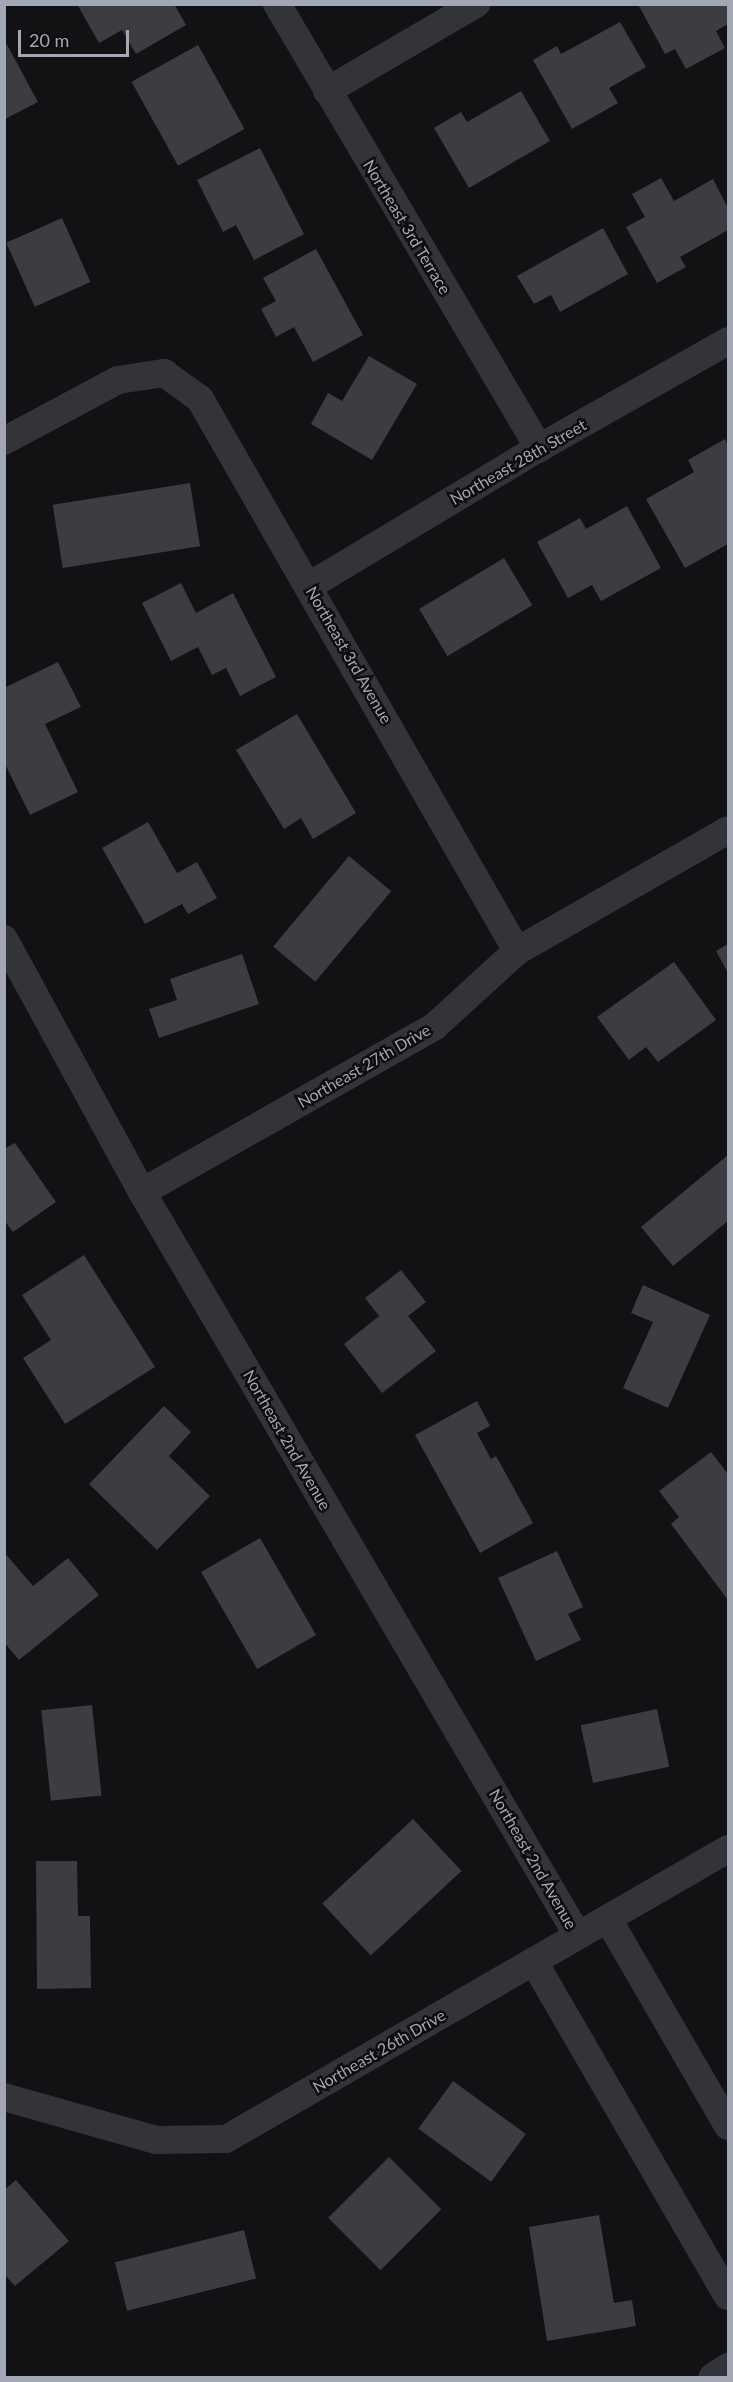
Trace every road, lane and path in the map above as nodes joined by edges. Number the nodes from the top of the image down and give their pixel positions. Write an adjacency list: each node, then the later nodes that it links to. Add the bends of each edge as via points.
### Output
1 (277, 4): 3 (street, Northeast 3rd Terrace)
2 (476, 4): 3 (street)
3 (327, 91): 6 (street, Northeast 3rd Terrace)
4 (729, 341): 6 (street, Northeast 28th Street)
5 (4, 441): 7 (street, Northeast 3rd Avenue, via 118,380 164,373 200,399)
6 (538, 448): 7 (street, Northeast 28th Street)
7 (309, 586): 10 (street, Northeast 3rd Avenue)
8 (729, 830): 10 (street, Northeast 27th Drive)
9 (4, 939): 11 (street, Northeast 2nd Avenue)
10 (517, 951): 11 (street, Northeast 27th Drive, via 435,1026)
11 (142, 1192): 14 (street, Northeast 2nd Avenue)
12 (729, 1849): 13 (street, Northeast 26th Drive)
13 (608, 1918): 14 (street, Northeast 26th Drive); 17 (street)
14 (578, 1936): 15 (street, Northeast 26th Drive)
15 (534, 1962): 16 (street, Northeast 26th Drive, via 226,2139 156,2140); 18 (street)
16 (4, 2097)
17 (729, 2126)
18 (729, 2296)
19 (729, 2369): 20 (street)
20 (714, 2378)

